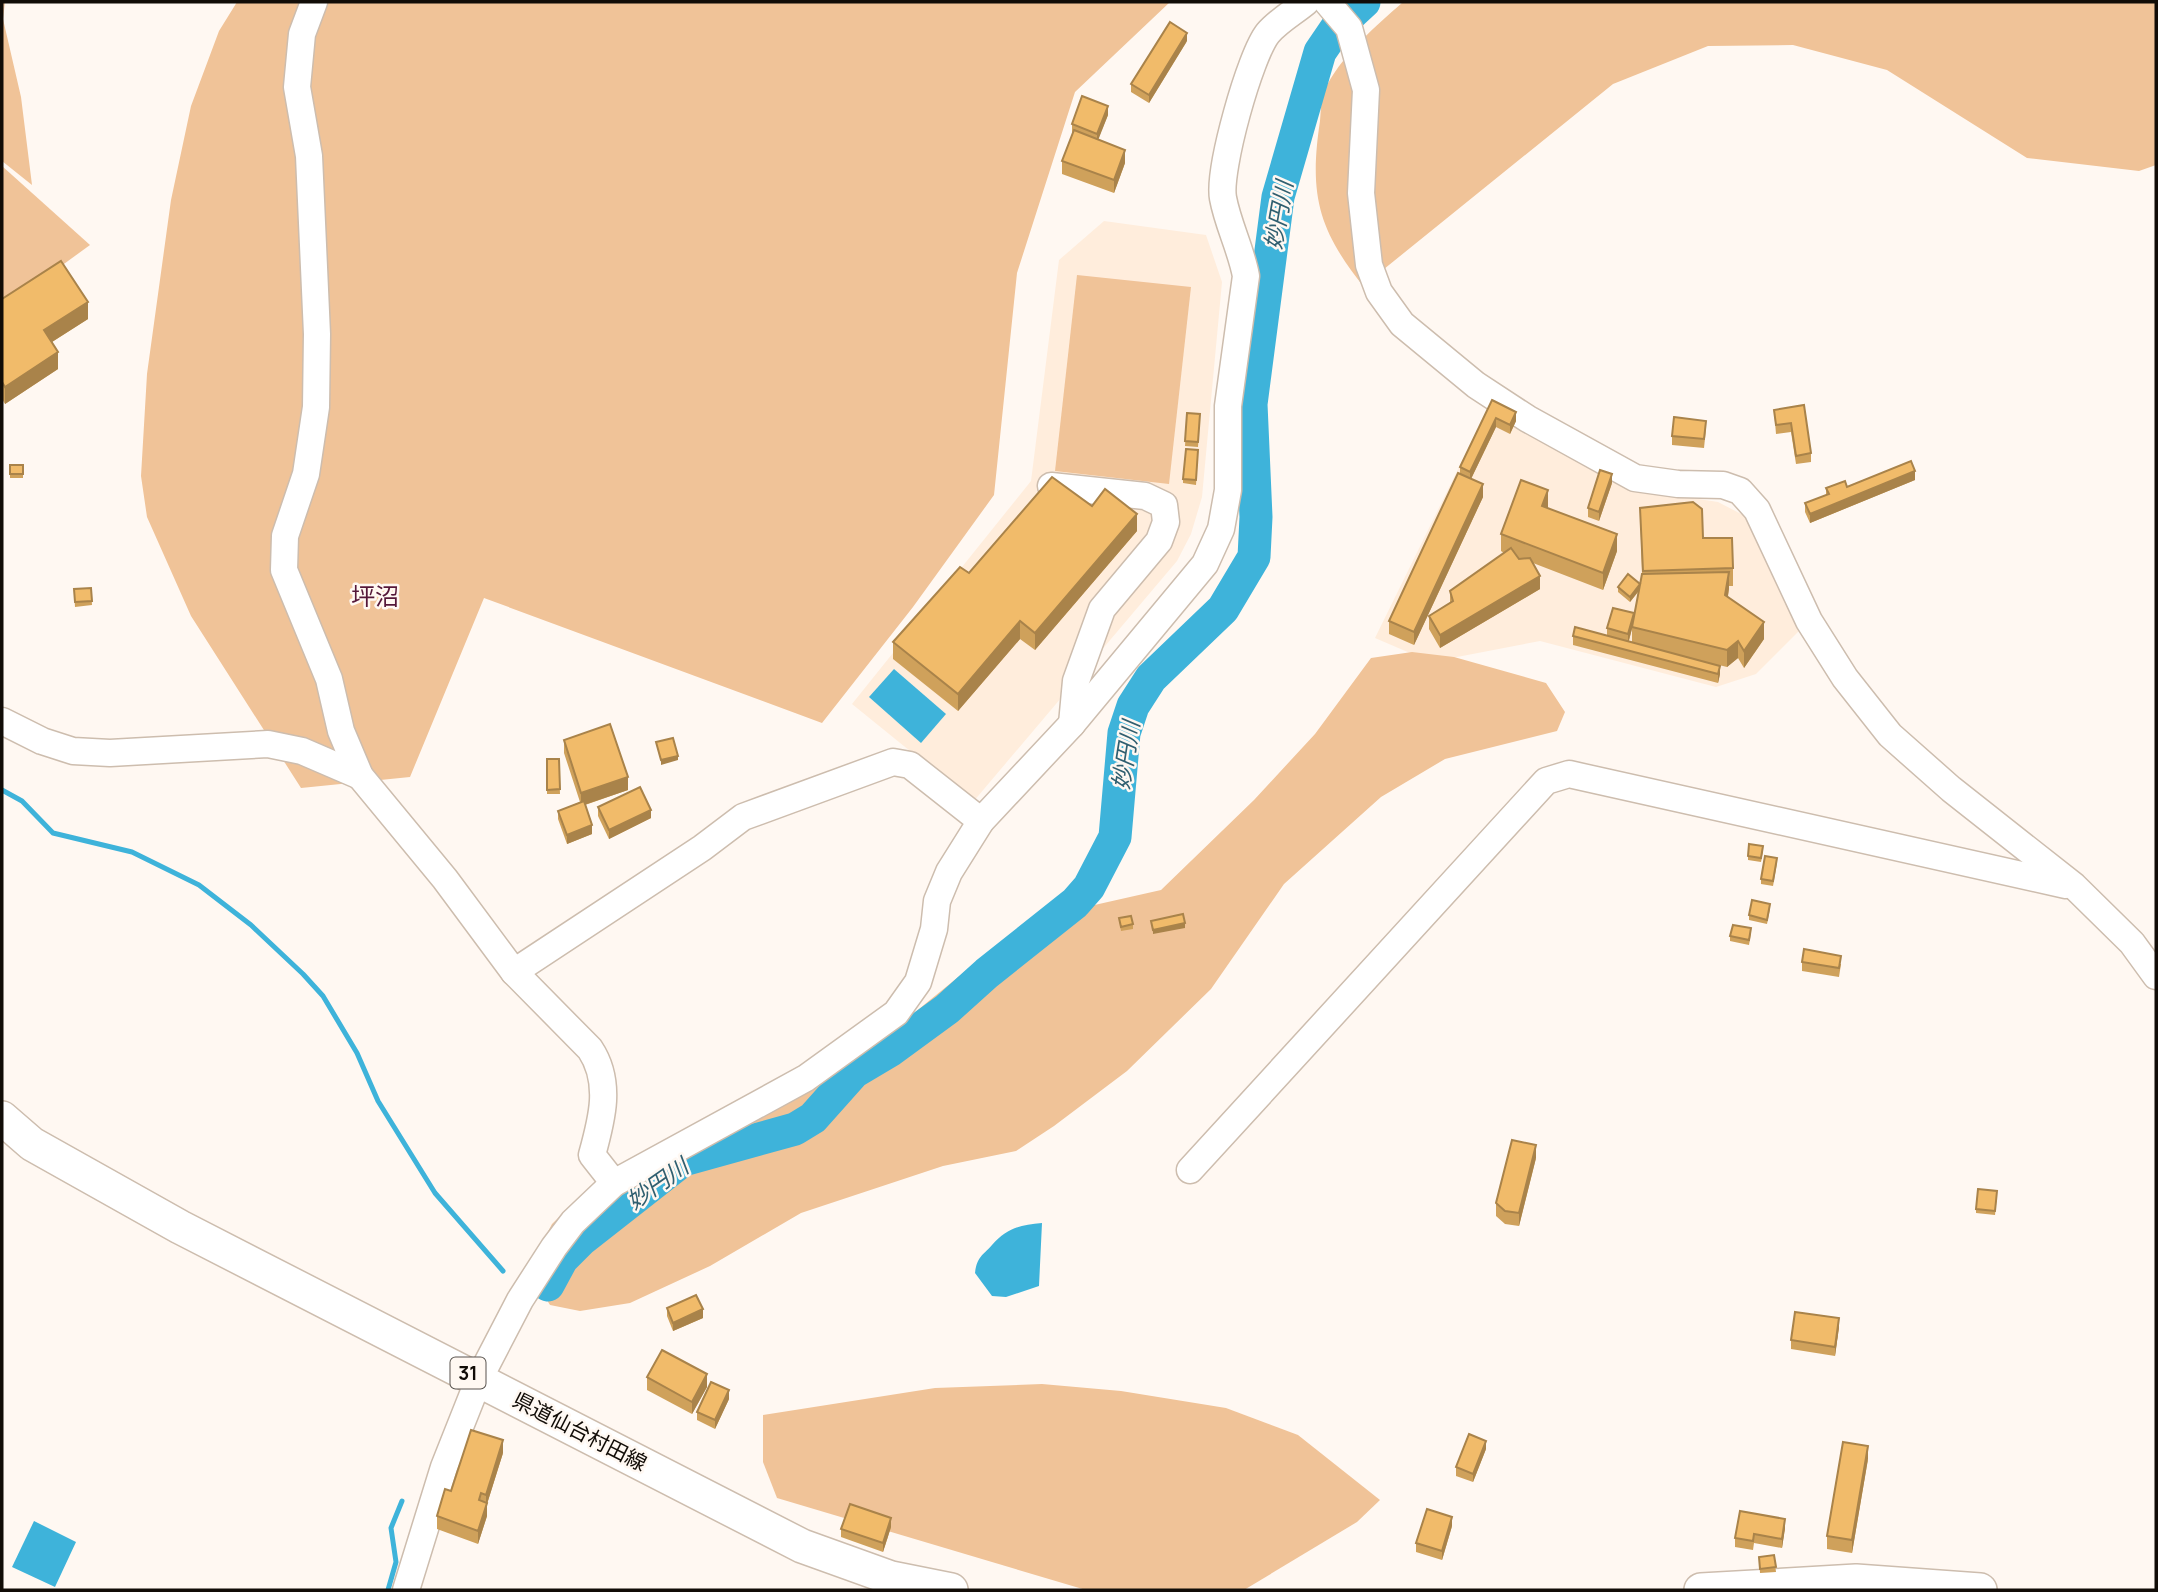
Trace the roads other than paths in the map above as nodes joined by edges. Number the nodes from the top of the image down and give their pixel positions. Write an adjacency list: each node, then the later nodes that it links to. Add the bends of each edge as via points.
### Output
1 (314, 2): 7 (street, via 302,34 297,87 309,156 316,407 306,474 285,536 284,570 329,679 341,731)
2 (1306, 2): 6 (street, via 1269,33 1254,57 1223,172 1223,196 1246,276 1228,406 1228,490 1221,529 1205,564)
3 (1338, 15): 9 (street, via 1366,90 1361,193 1369,265 1379,292 1402,324 1476,385 1635,478 1723,485 1740,491 1757,510 1809,621 1845,678 1890,735)
4 (1051, 486): 6 (street, via 1145,496 1164,505 1166,522 1159,541 1102,609 1076,681)
5 (2, 721): 7 (street, via 73,751 268,744 302,751)
6 (1072, 724): 8 (street)
7 (360, 776): 10 (street)
8 (981, 821): 10 (street, via 910,765 892,762 743,817); 14 (street, via 949,872 937,901 918,982 896,1013 807,1078)
9 (2074, 886): 11 (street, via 2132,943); 13 (street, via 1569,774 1546,781)
10 (514, 972): 14 (street, via 600,1063 604,1106 592,1155)
11 (2156, 976)
12 (2, 1118): 15 (main road, 県道仙台村田線 / 31, via 83,1175)
13 (1190, 1170)
14 (614, 1183): 15 (street, via 554,1247 520,1300)
15 (480, 1379): 16 (street, via 444,1467); 17 (main road, 県道仙台村田線 / 31, via 814,1552 891,1578)
16 (406, 1590)
17 (951, 1590)
18 (1701, 1590): 19 (main road, via 1856,1581)
19 (1980, 1590)

